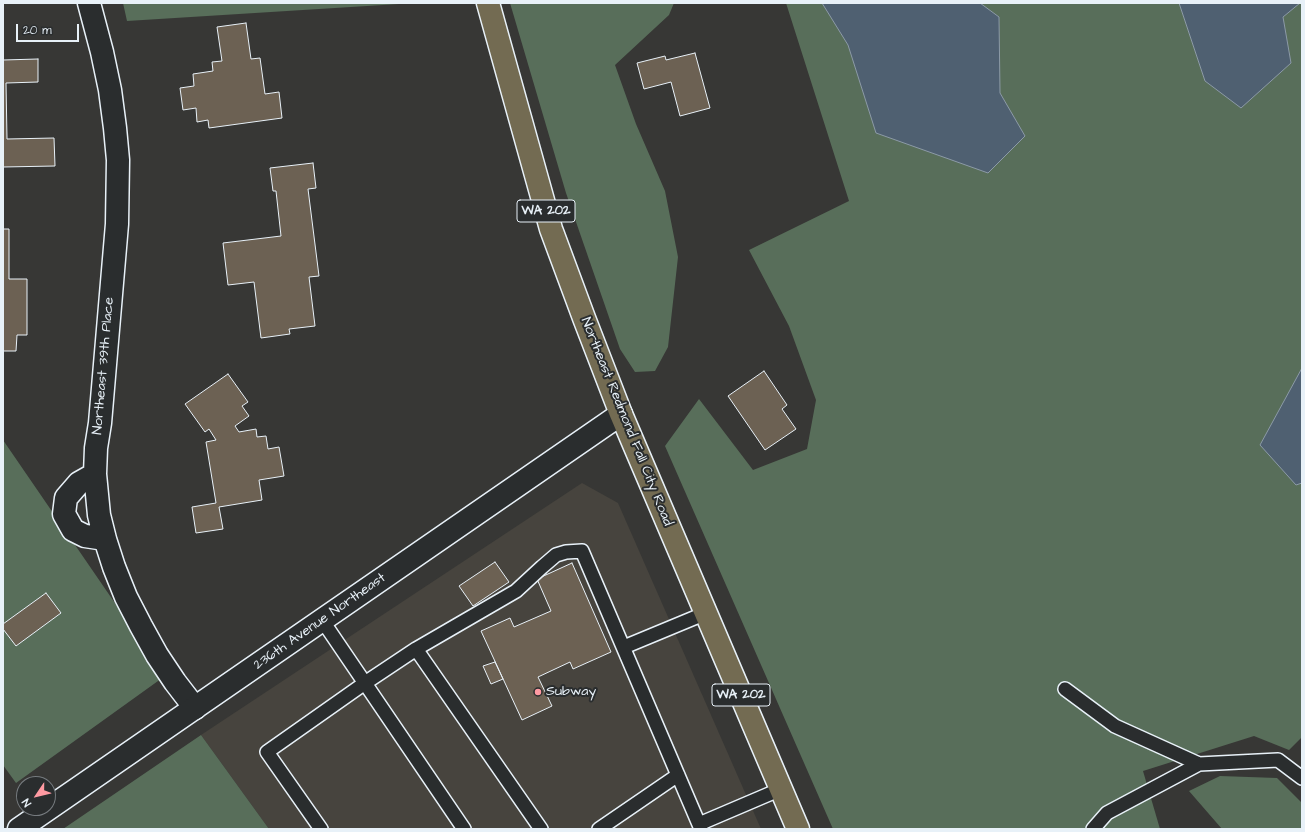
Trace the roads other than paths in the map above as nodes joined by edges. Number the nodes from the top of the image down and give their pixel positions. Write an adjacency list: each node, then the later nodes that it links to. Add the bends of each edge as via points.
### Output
1 (89, 3): 4 (street, Northeast 39th Place, via 110,90 115,128 118,192)
2 (488, 3): 3 (main road, Northeast Redmond Fall City Road / WA 202, via 551,228)
3 (621, 414): 6 (main road, Northeast Redmond Fall City Road / WA 202); 7 (street, 236th Avenue Northeast)
4 (95, 474): 5 (street, Northeast 39th Place, via 99,515); 5 (street, via 79,483 66,498 64,514 73,530 85,536)
5 (105, 539): 12 (street, Northeast 39th Place, via 126,597 141,626 160,660)
6 (706, 613): 8 (lane); 16 (main road, Northeast Redmond Fall City Road / WA 202)
7 (322, 620): 10 (lane); 12 (street, 236th Avenue Northeast)
8 (624, 647): 9 (lane, via 582,551 566,552 556,556 516,591); 14 (lane)
9 (416, 649): 10 (lane); 21 (lane)
10 (364, 683): 19 (lane, via 267,752); 20 (lane)
11 (1065, 689): 13 (lane, via 1115,726)
12 (195, 708): 18 (street, 236th Avenue Northeast)
13 (1199, 764): 15 (lane, via 1278,760); 24 (lane, via 1107,813)
14 (678, 775): 17 (lane); 22 (lane)
15 (1302, 778)
16 (781, 789): 17 (lane); 23 (main road, Northeast Redmond Fall City Road / WA 202)
17 (700, 826)
18 (19, 829)
19 (321, 829)
20 (464, 829)
21 (542, 829)
22 (599, 829)
23 (798, 829)
24 (1093, 829)

